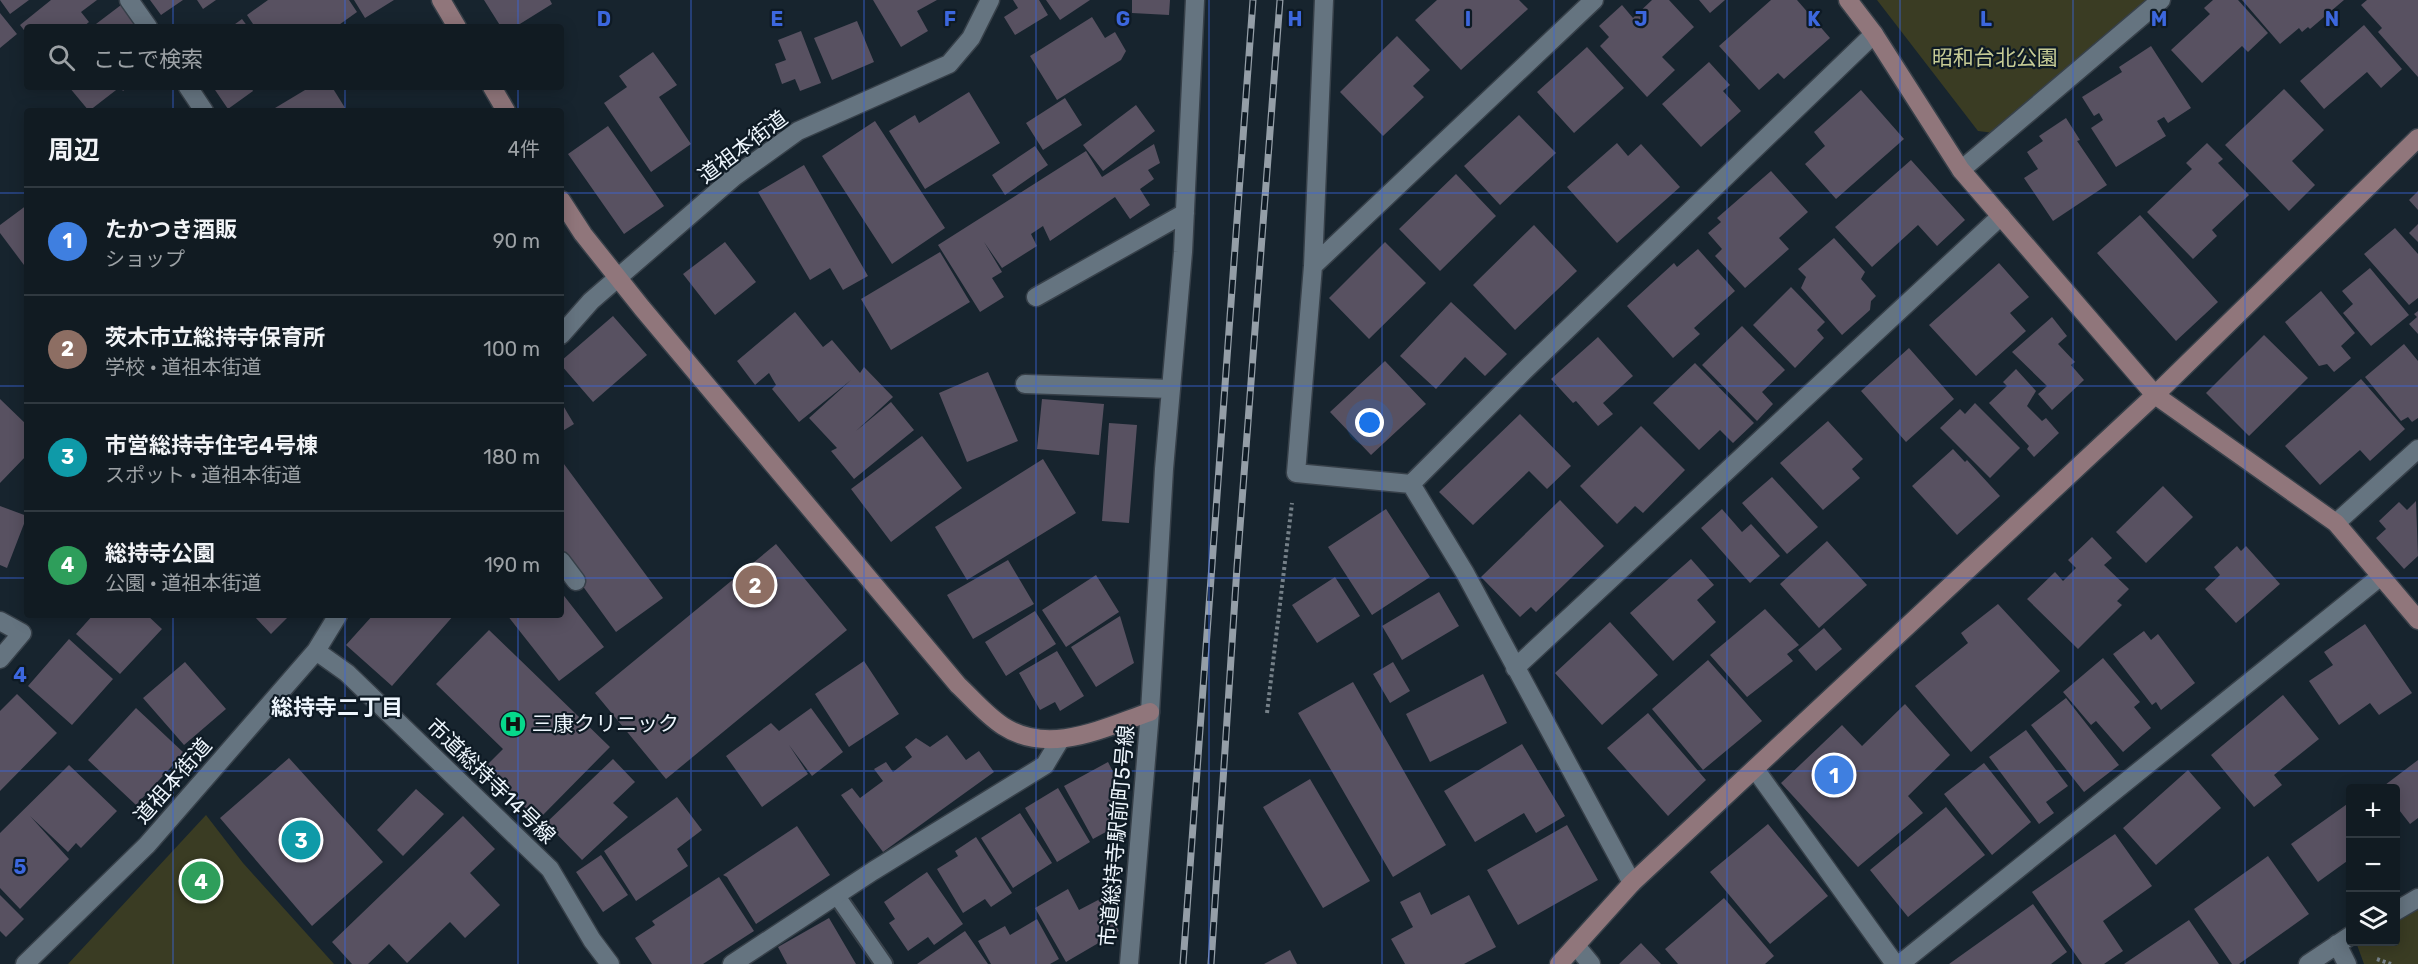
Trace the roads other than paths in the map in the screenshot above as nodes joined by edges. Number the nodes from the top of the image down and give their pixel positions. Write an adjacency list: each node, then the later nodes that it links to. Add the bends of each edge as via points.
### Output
1 (129, 0): 9 (street)
2 (441, 0): 10 (street)
3 (1195, 0): 19 (street, 市道総持寺駅前町5号線)
4 (1324, 0): 21 (street)
5 (1594, 0): 21 (street)
6 (1848, 0): 11 (street)
7 (2161, 0): 17 (street)
8 (988, 1): 22 (street, 道祖本街道, via 971,38 949,64 798,131 734,177)
9 (146, 24)
10 (455, 24)
11 (1874, 34): 17 (street); 29 (street)
12 (190, 90): 14 (street)
13 (494, 90): 15 (street)
14 (202, 108)
15 (504, 108)
16 (2418, 138): 27 (street)
17 (1961, 170): 20 (street)
18 (564, 205): 22 (street)
19 (1185, 213): 23 (street); 26 (street, 市道総持寺駅前町5号線)
20 (2001, 216): 27 (street); 39 (street)
21 (1313, 266): 29 (street, via 1296,472)
22 (618, 277): 24 (street, 道祖本街道); 41 (street, via 958,685 1002,726 1033,740)
23 (1036, 297)
24 (564, 331)
25 (1025, 384): 26 (street)
26 (1171, 388): 40 (street, 市道総持寺駅前町5号線)
27 (2156, 395): 30 (street); 42 (street)
28 (2418, 449): 30 (street)
29 (1411, 484): 39 (street, via 1465,573)
30 (2336, 523): 32 (street)
31 (564, 565): 33 (street)
32 (2381, 576): 35 (street); 57 (street)
33 (576, 581)
34 (336, 618): 37 (street, 道祖本街道)
35 (2418, 620)
36 (0, 621): 38 (street, via 22,633)
37 (316, 651): 49 (street, 道祖本街道, via 147,845); 50 (street, 市道総持寺14号線, via 346,673 550,869)
38 (0, 659)
39 (1515, 668): 43 (street)
40 (1150, 712): 41 (street); 53 (street, 市道総持寺駅前町5号線)
41 (1060, 740): 44 (street, via 1046,765)
42 (1755, 768): 43 (street); 56 (street)
43 (1632, 884): 48 (street)
44 (837, 896): 51 (street); 52 (lane)
45 (2418, 898): 46 (street)
46 (2400, 909)
47 (2344, 940): 58 (street); 59 (street)
48 (1577, 947): 54 (street); 55 (street)
49 (26, 964)
50 (610, 964)
51 (732, 964)
52 (884, 964)
53 (1129, 964)
54 (1559, 964)
55 (1591, 964)
56 (1895, 964)
57 (1900, 964)
58 (2308, 964)
59 (2347, 964)

